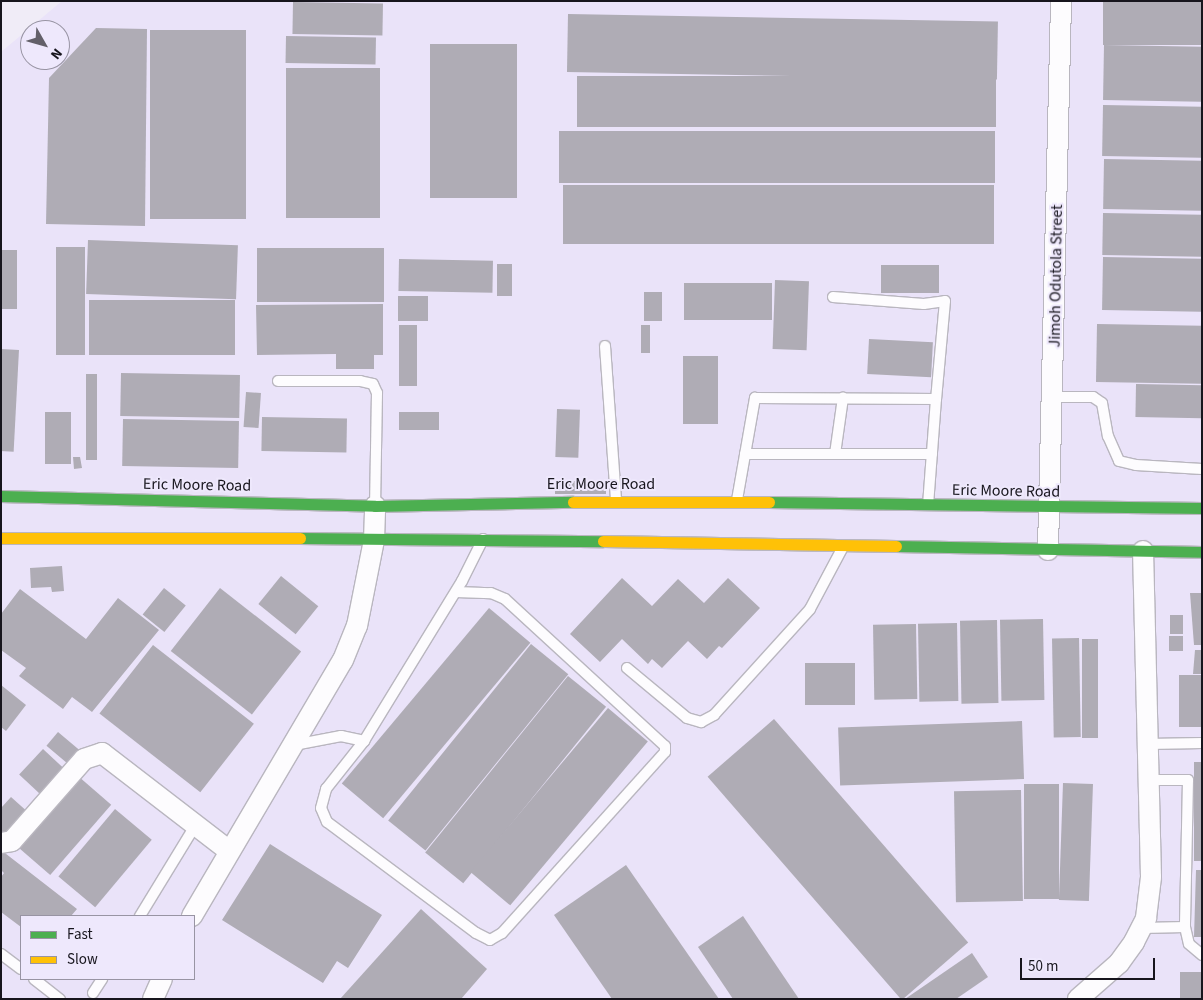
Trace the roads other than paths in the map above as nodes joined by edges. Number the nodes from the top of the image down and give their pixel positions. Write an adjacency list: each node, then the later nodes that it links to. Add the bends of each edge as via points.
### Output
1 (1061, 1): 6 (street, Jimoh Odutola Street)
2 (833, 297): 7 (lane, via 924,304 945,302)
3 (605, 346): 13 (lane)
4 (278, 381): 15 (lane, via 360,381 373,384 378,393)
5 (843, 398): 7 (lane); 8 (lane, via 755,398); 9 (lane)
6 (1054, 398): 11 (lane, via 1093,397 1102,403 1108,436 1119,461 1136,466); 17 (street, Jimoh Odutola Street)
7 (936, 399): 10 (lane)
8 (745, 454): 9 (lane); 14 (lane)
9 (835, 454): 10 (lane)
10 (932, 454): 16 (lane)
11 (1202, 469)
12 (1, 496): 15 (street, Eric Moore Road)
13 (616, 500): 14 (street, Eric Moore Road); 15 (street, Eric Moore Road)
14 (737, 501): 16 (street, Eric Moore Road)
15 (375, 506): 21 (street)
16 (928, 506): 17 (street, Eric Moore Road)
17 (1048, 508): 18 (street, Eric Moore Road); 23 (street, Jimoh Odutola Street)
18 (1202, 508)
19 (1, 538): 21 (street)
20 (483, 538): 21 (street); 22 (street); 26 (lane)
21 (374, 540): 31 (street, via 357,626 344,660)
22 (845, 544): 23 (street); 27 (lane, via 810,609 714,715 701,722 687,718)
23 (1048, 550): 24 (street)
24 (1143, 551): 25 (street); 29 (street)
25 (1202, 552)
26 (456, 592): 28 (lane); 28 (lane, via 491,593 505,599 662,742 665,752 502,932 490,940 476,933 327,822 321,808 326,789)
27 (626, 668)
28 (364, 740): 31 (lane, via 342,736)
29 (1148, 744): 30 (lane); 32 (street)
30 (1202, 744)
31 (294, 745): 35 (street)
32 (1147, 780): 38 (lane, via 1188,780); 39 (street, via 1151,878)
33 (195, 826): 34 (street, via 102,753 84,759 12,841); 35 (street); 36 (lane)
34 (1, 842)
35 (228, 850): 37 (street)
36 (141, 915)
37 (193, 915)
38 (1186, 927): 39 (lane); 41 (lane, via 1189,944)
39 (1142, 928): 49 (street, via 1119,963)
40 (1, 954): 42 (lane)
41 (1202, 955)
42 (20, 968)
43 (35, 980): 47 (lane)
44 (101, 980): 46 (lane)
45 (162, 980): 48 (street)
46 (93, 993)
47 (60, 999)
48 (153, 999)
49 (1078, 999)

